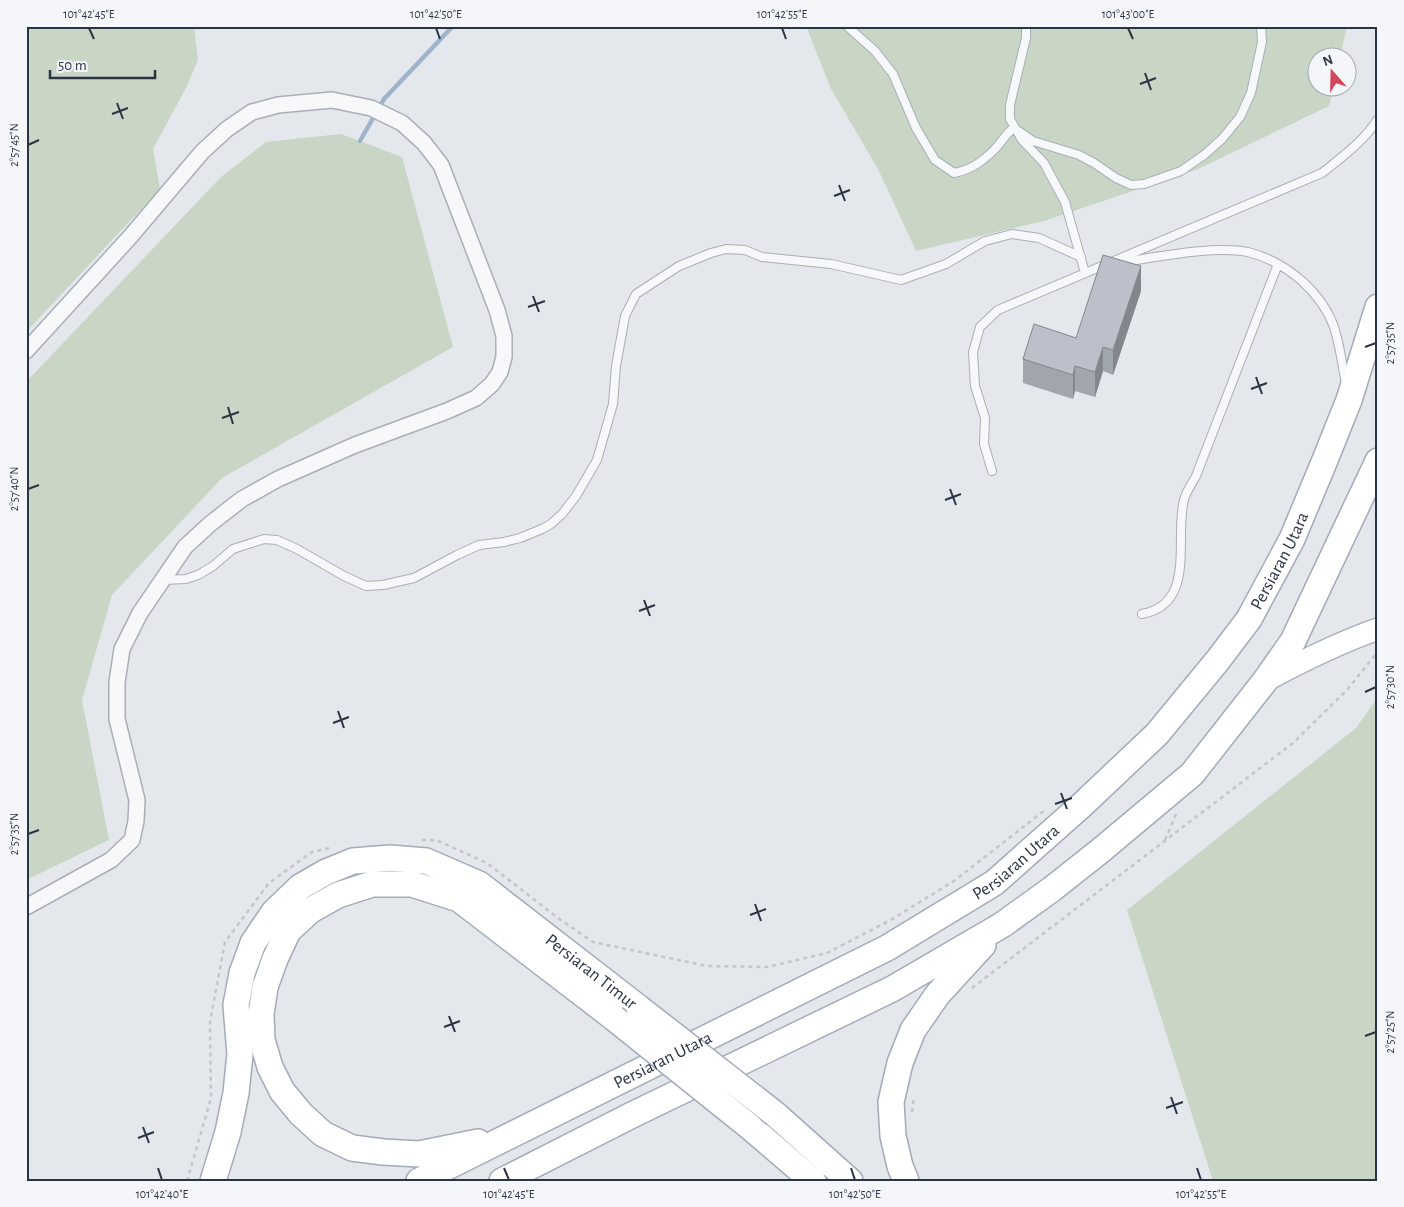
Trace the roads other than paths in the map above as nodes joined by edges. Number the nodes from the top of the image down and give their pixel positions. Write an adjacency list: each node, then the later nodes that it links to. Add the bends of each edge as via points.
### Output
1 (847, 26): 5 (lane, via 875,51 893,74 916,128 934,160 944,168 954,173 973,168)
2 (1026, 26): 5 (lane, via 1010,105)
3 (1261, 26): 5 (lane, via 1262,42 1251,93 1240,117 1222,139 1181,171 1144,184 1130,184 1079,155 1033,141)
4 (1378, 119): 8 (lane, via 1372,129 1322,173)
5 (1014, 128): 6 (lane, via 1044,162 1062,196)
6 (1081, 258): 9 (lane); 15 (lane, via 1039,238 1012,234 985,241 946,264 901,280 831,264 762,257 744,250 711,252 679,266 636,294 625,316 613,404 597,460 572,501 547,526 512,540 479,545 414,578 375,586 366,586 344,576 277,540 264,539 233,549 198,575)
7 (1278, 264): 8 (lane, via 1248,252 1219,250); 12 (lane, via 1309,288 1333,326); 16 (lane, via 1184,501 1177,585 1161,607)
8 (1103, 265): 9 (lane)
9 (1085, 273): 14 (lane, via 998,310 980,327 973,352 975,386 985,418 984,444)
10 (1378, 306): 12 (main road, Persiaran Utara)
11 (26, 351): 15 (street, via 202,152 252,112 278,104 332,100 371,108 402,123 424,143 441,165 498,310 504,336 504,358 492,384 476,398 355,445 278,479 242,499 185,548)
12 (1349, 400): 21 (main road, Persiaran Utara, via 1292,539 1249,619 1157,734 994,883 887,948)
13 (1378, 461): 18 (main road, Persiaran Utara, via 1293,640)
14 (992, 471)
15 (163, 580): 19 (street, via 140,613 122,649 117,682 117,719 137,800 132,840 111,860)
16 (1142, 614)
17 (1378, 629): 18 (street, via 1315,654)
18 (1265, 682): 20 (main road, Persiaran Utara, via 1192,774 1100,851)
19 (26, 906)
20 (1002, 925): 24 (main road, Persiaran Utara, via 892,989); 27 (main road, via 938,994 913,1030 900,1063 891,1102 893,1136)
21 (521, 1131): 23 (main road, Persiaran Utara); 25 (main road, Persiaran Timur, bridge, via 419,1154 352,1148 323,1134 282,1091 262,1040 265,987 288,931 311,910 338,895 372,884 412,884 459,899 614,1018)
22 (213, 1181): 26 (main road, Persiaran Timur, bridge, via 236,1093 240,1054 236,1004 242,972 253,943 274,912 300,887 353,861 390,858 426,861 479,884 775,1114)
23 (419, 1181)
24 (502, 1181)
25 (813, 1181)
26 (850, 1181)
27 (906, 1181)

